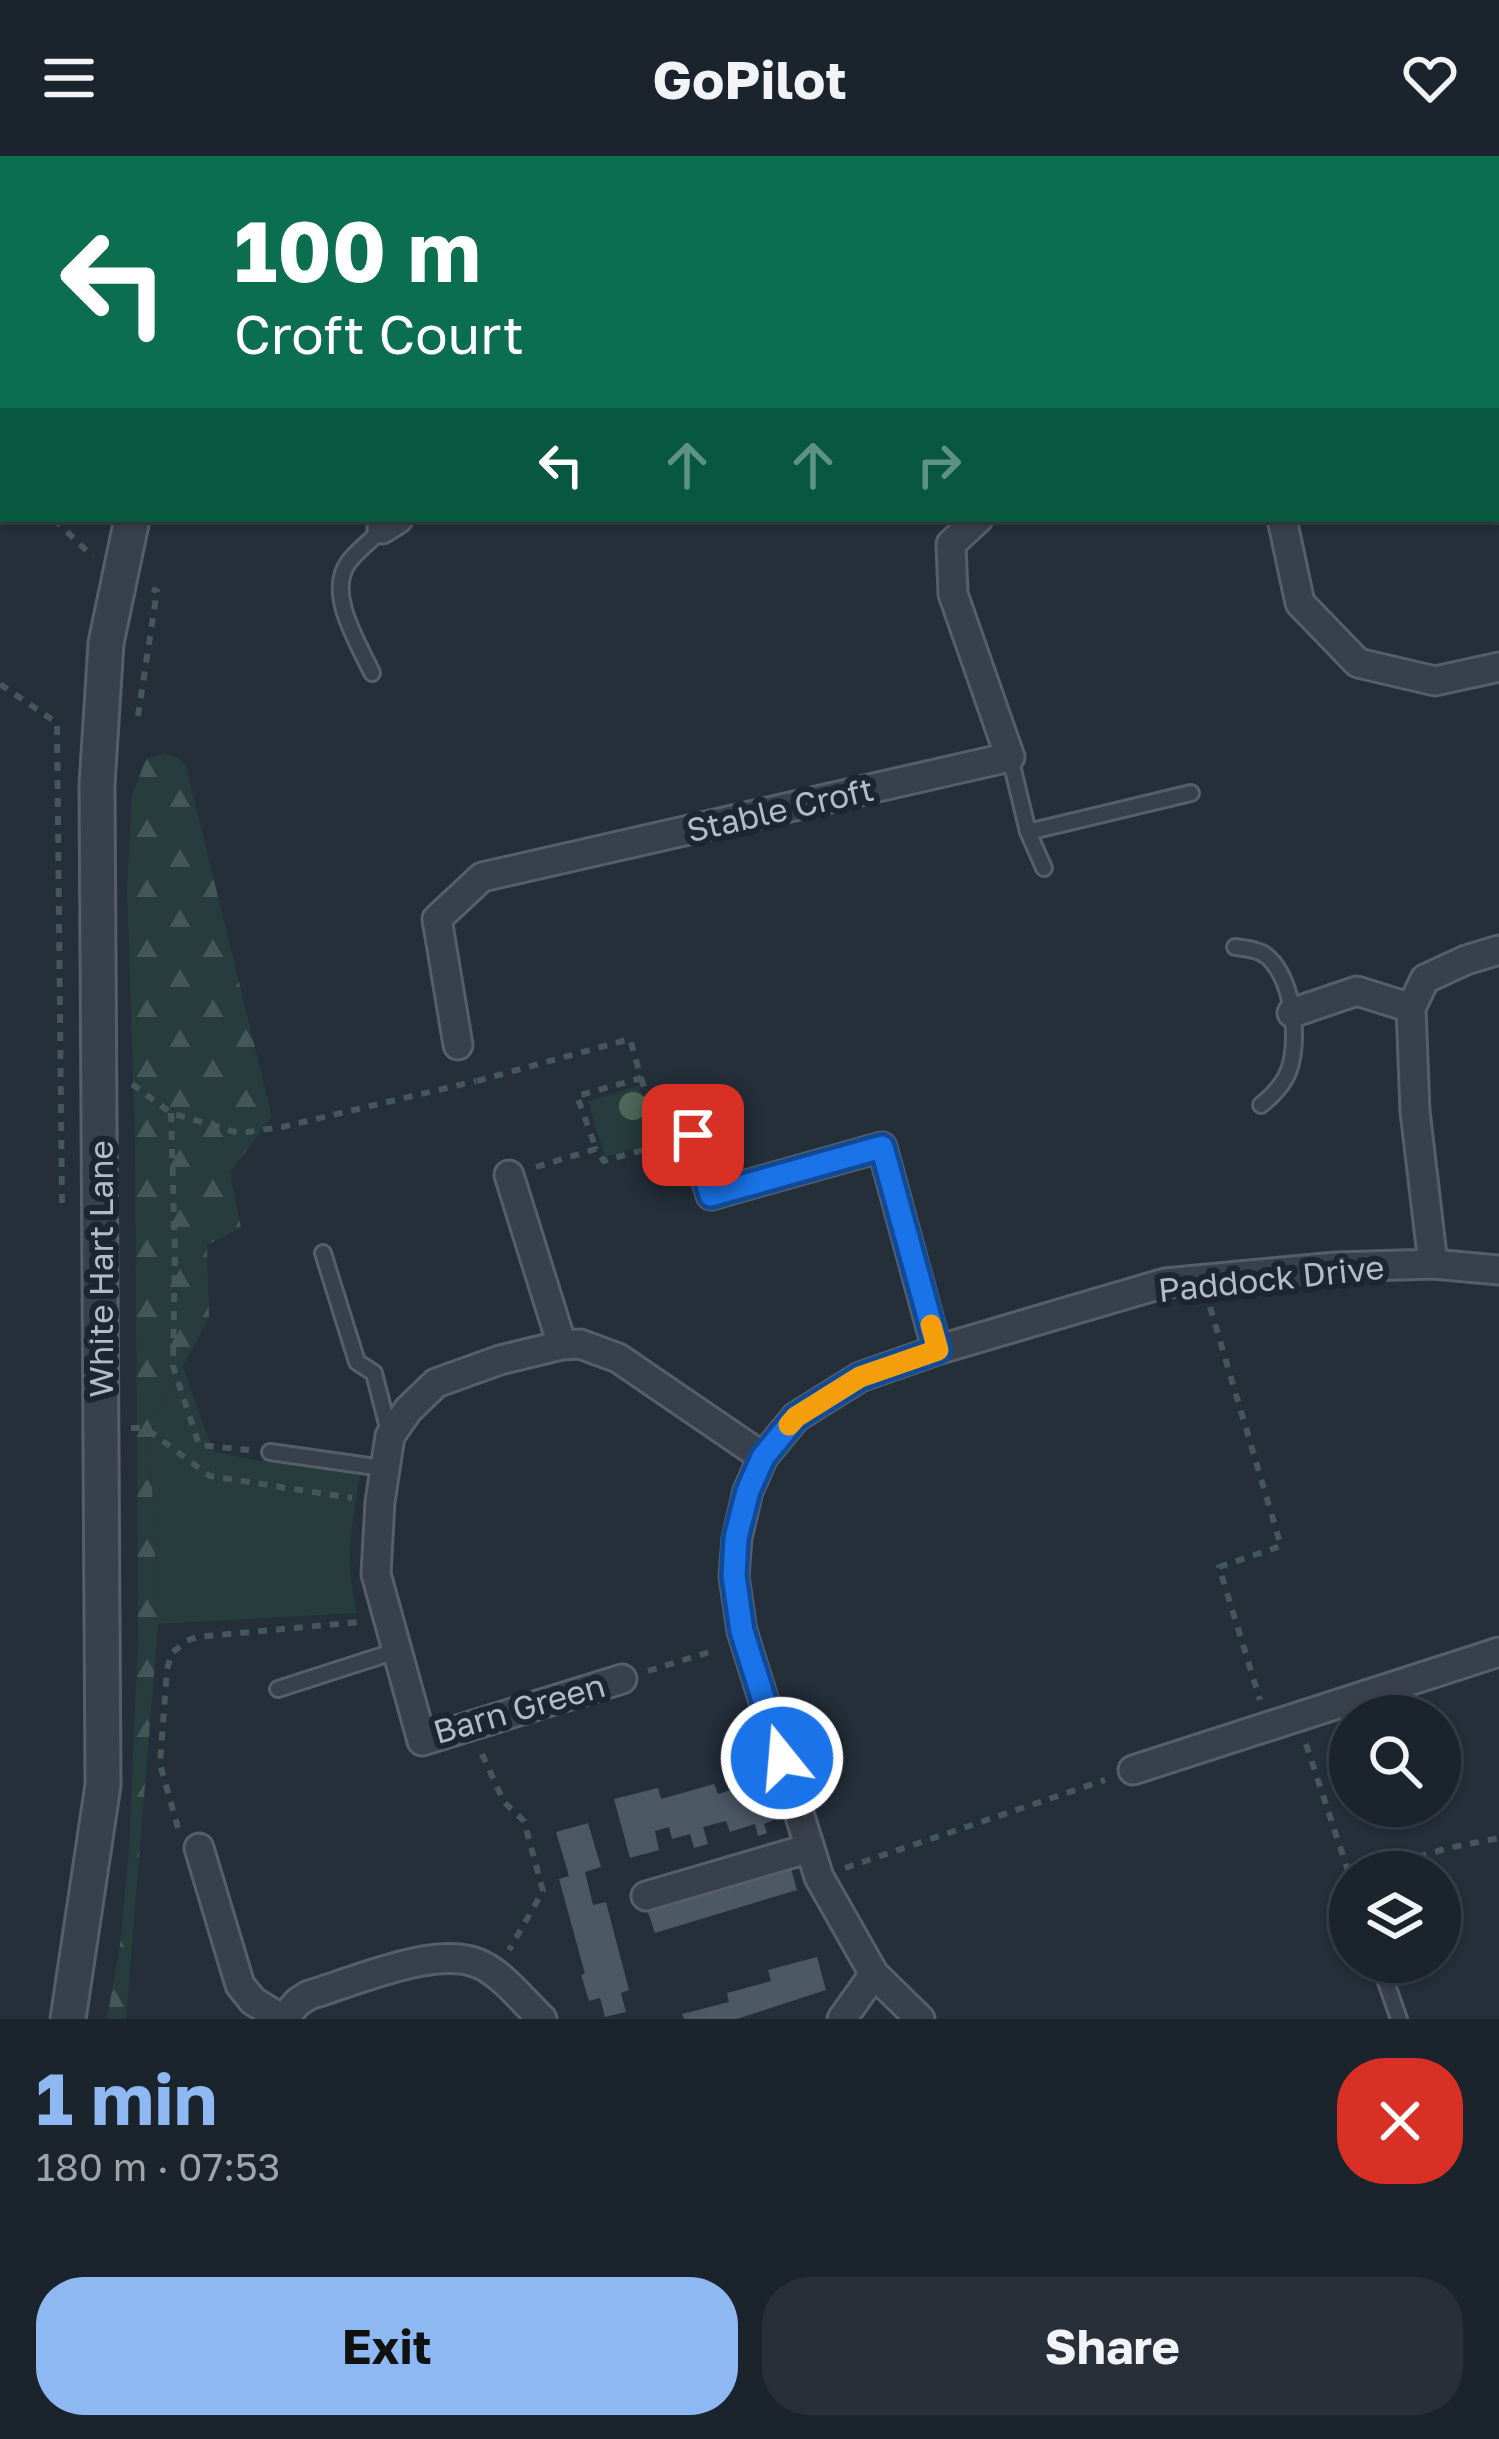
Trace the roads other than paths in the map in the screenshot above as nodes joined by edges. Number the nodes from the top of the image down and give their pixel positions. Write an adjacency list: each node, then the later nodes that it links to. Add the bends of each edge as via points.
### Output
1 (132, 522): 38 (street, White Hart Lane, via 106,643 97,785 103,1785)
2 (975, 522): 7 (street, via 952,544 953,594)
3 (1283, 522): 5 (street, via 1300,603 1358,663 1435,680)
4 (390, 524): 6 (lane, via 348,563 341,592)
5 (1499, 667)
6 (372, 673)
7 (1010, 757): 9 (lane); 15 (street, Stable Croft, via 482,877 437,919)
8 (1192, 793): 9 (lane)
9 (1028, 832): 10 (lane)
10 (1044, 868)
11 (1235, 947): 14 (lane, via 1270,958)
12 (1499, 950): 13 (street, via 1425,979)
13 (1411, 1008): 14 (street, via 1357,992); 20 (street)
14 (1292, 1012): 16 (lane, via 1288,1073)
15 (458, 1045)
16 (1261, 1105)
17 (693, 1135): 23 (street, via 711,1195 882,1147)
18 (509, 1175): 22 (street)
19 (323, 1252): 24 (lane, via 357,1362 374,1373)
20 (1432, 1264): 21 (street, Paddock Drive); 23 (street, Paddock Drive, via 1165,1283)
21 (1499, 1270)
22 (562, 1345): 24 (street, Barn Green, via 436,1383); 26 (street, Barn Green, via 618,1358)
23 (938, 1350): 26 (street, Paddock Drive, via 860,1377 796,1417)
24 (390, 1436): 27 (street, Barn Green)
25 (270, 1452): 27 (lane)
26 (763, 1457): 34 (street, Paddock Drive, via 736,1538 734,1576 742,1631)
27 (383, 1468): 28 (street, Barn Green, via 376,1574)
28 (396, 1651): 30 (street, Barn Green, via 422,1741); 31 (lane)
29 (1499, 1652): 32 (street)
30 (622, 1679)
31 (278, 1689)
32 (1133, 1771)
33 (199, 1848): 39 (street, via 240,1984)
34 (810, 1848): 35 (street); 36 (street, Paddock Drive)
35 (646, 1896)
36 (874, 1973): 41 (street); 42 (street, Paddock Drive)
37 (1386, 1983): 43 (lane)
38 (68, 2019)
39 (282, 2019): 40 (street, via 309,1996 454,1957 481,1964)
40 (542, 2019)
41 (842, 2019)
42 (920, 2019)
43 (1399, 2019)

